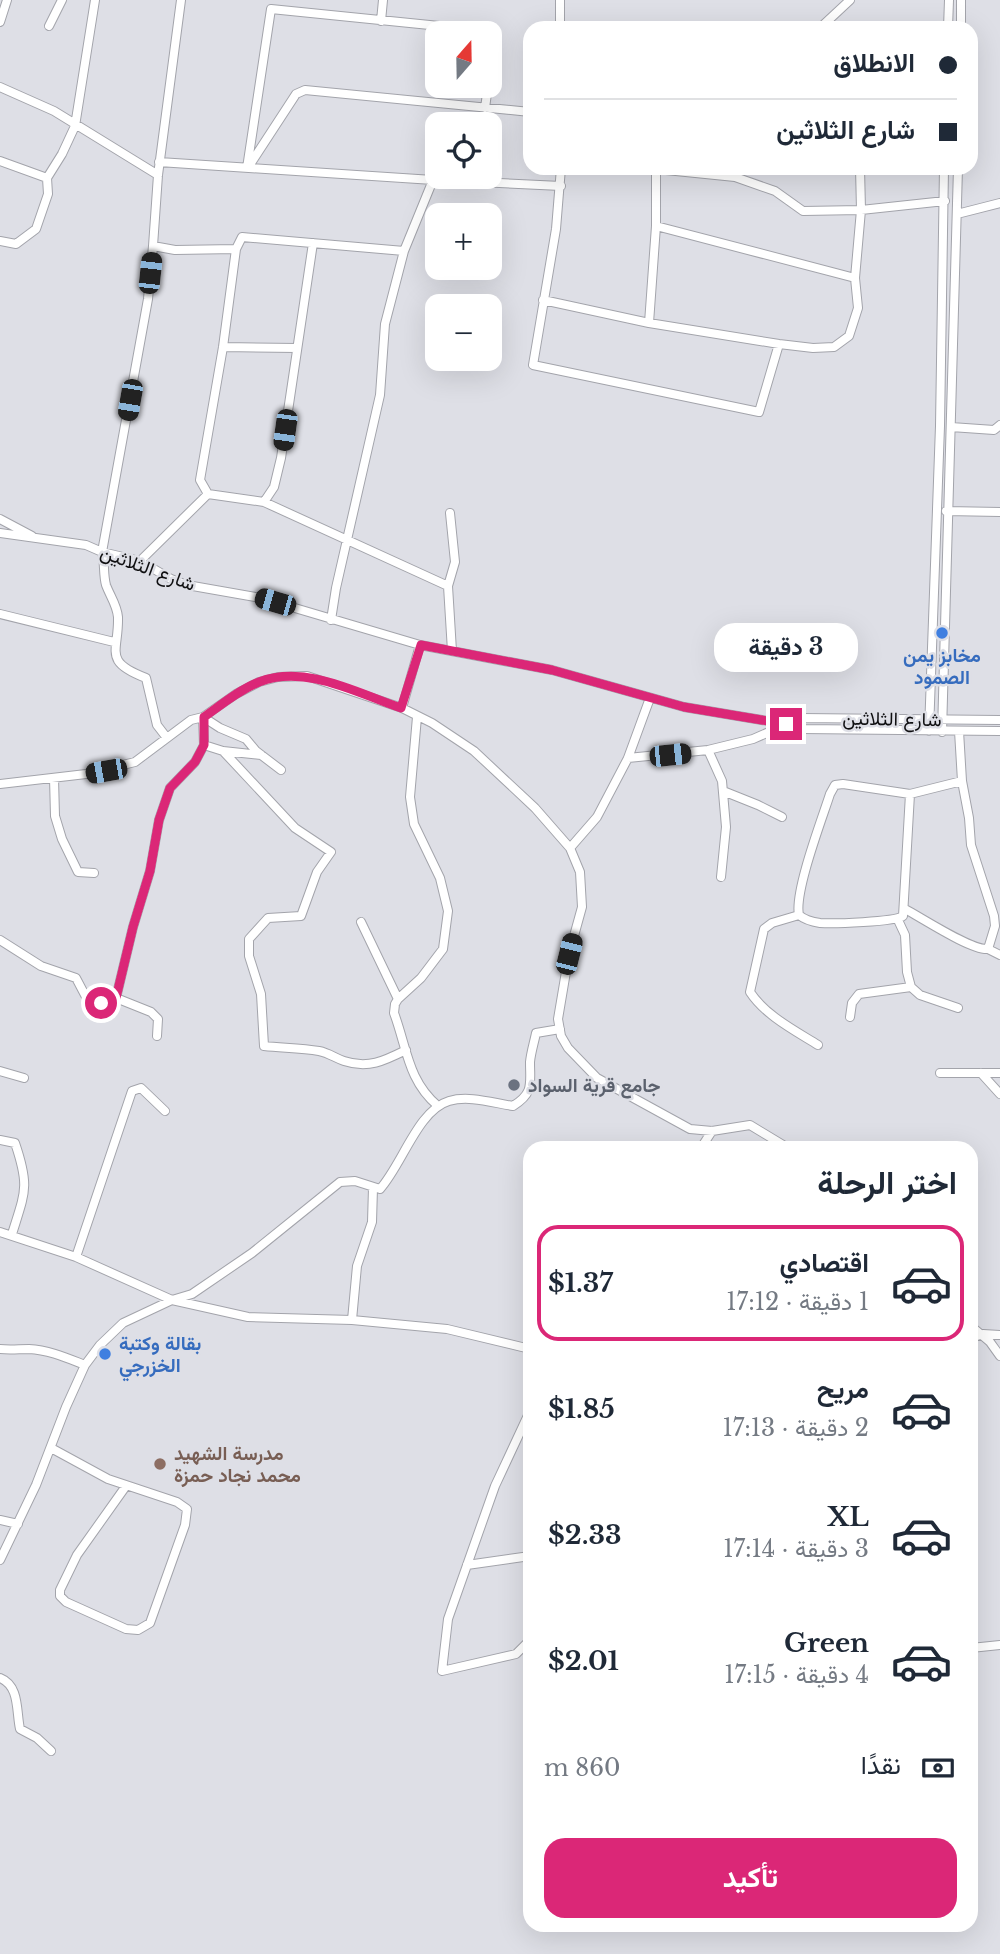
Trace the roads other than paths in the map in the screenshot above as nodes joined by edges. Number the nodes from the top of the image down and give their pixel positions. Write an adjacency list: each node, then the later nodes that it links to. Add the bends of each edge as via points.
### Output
1 (7, 0): 17 (street)
2 (62, 0): 19 (street)
3 (95, 0): 24 (street)
4 (181, 0): 26 (street)
5 (267, 0): 11 (street)
6 (383, 0): 12 (street)
7 (560, 0): 13 (street)
8 (850, 0): 14 (street)
9 (949, 0): 15 (street)
10 (961, 0): 16 (street)
11 (271, 9): 12 (street); 27 (street)
12 (381, 21): 18 (street)
13 (560, 21)
14 (828, 21)
15 (948, 21)
16 (961, 21)
17 (0, 23)
18 (425, 25)
19 (49, 26)
20 (0, 87): 24 (street, via 54,111)
21 (486, 98): 22 (street)
22 (485, 108): 23 (street); 27 (street, via 305,90 296,94)
23 (523, 111)
24 (75, 126): 28 (street); 35 (street)
25 (0, 161): 35 (street)
26 (159, 162): 27 (street); 28 (street)
27 (247, 168): 36 (street)
28 (158, 175): 47 (street)
29 (561, 175): 38 (street)
30 (656, 175): 44 (street)
31 (715, 175): 42 (street, via 775,191 803,211)
32 (860, 175): 42 (street)
33 (944, 175): 40 (street)
34 (958, 175): 43 (street)
35 (47, 178): 45 (street, via 48,194 36,229 16,244)
36 (425, 179)
37 (502, 183): 38 (street)
38 (561, 186): 51 (street)
39 (429, 189): 49 (street)
40 (945, 201): 42 (street); 79 (street)
41 (1000, 203): 43 (street)
42 (861, 210): 50 (street)
43 (957, 214): 57 (street)
44 (656, 226): 50 (street); 52 (street)
45 (0, 241)
46 (313, 243): 48 (street, via 242,237); 49 (street); 55 (street)
47 (153, 246): 48 (street); 67 (street, via 148,299)
48 (236, 248): 54 (street)
49 (404, 251): 66 (street, via 385,324 380,395)
50 (856, 278): 53 (street, via 858,307 849,336 834,346)
51 (543, 300): 52 (street); 53 (street, via 533,365 759,412)
52 (649, 323): 53 (street)
53 (779, 344)
54 (223, 347): 55 (street); 58 (street, via 200,480)
55 (297, 348): 59 (street, via 281,458 274,487)
56 (1000, 425): 57 (street, via 994,429)
57 (951, 427): 60 (street)
58 (208, 494): 59 (street); 68 (street)
59 (264, 502): 66 (street)
60 (946, 511): 61 (street); 80 (street)
61 (1000, 512)
62 (450, 513): 69 (street, via 455,562)
63 (0, 519): 65 (street)
64 (0, 533): 65 (street, شارع الثلاثين)
65 (34, 538): 67 (street, شارع الثلاثين, via 86,545)
66 (346, 540): 69 (street); 71 (street)
67 (102, 552): 68 (street, شارع الثلاثين); 72 (street, via 106,585 118,617)
68 (139, 561): 71 (street, شارع الثلاثين, via 187,586 247,595)
69 (449, 586): 74 (street)
70 (0, 614): 72 (street)
71 (331, 620): 73 (street, شارع الثلاثين)
72 (114, 642): 87 (street, via 125,670 146,678 157,725)
73 (421, 645): 74 (street, شارع الثلاثين); 76 (street)
74 (452, 651): 75 (street, شارع الثلاثين, via 552,670)
75 (650, 698): 82 (street, شارع الثلاثين); 92 (street)
76 (401, 708): 77 (street, via 307,676 278,677 236,694); 78 (street)
77 (204, 717): 87 (street, via 191,720); 88 (street); 91 (street, via 246,739)
78 (417, 717): 100 (street, via 474,751); 112 (street, via 410,797 414,824 440,878 448,911 443,949)
79 (929, 719): 80 (street, شارع الثلاثين); 82 (street, شارع الثلاثين, via 801,718); 83 (street)
80 (942, 719): 81 (street, شارع الثلاثين); 85 (street)
81 (1000, 720)
82 (786, 724): 83 (street, شارع الثلاثين, via 802,729); 89 (street)
83 (929, 731): 85 (street, شارع الثلاثين)
84 (1000, 731): 86 (street, شارع الثلاثين)
85 (942, 732): 86 (street, شارع الثلاثين)
86 (959, 732): 95 (street)
87 (167, 738): 94 (street, via 135,762)
88 (204, 745): 90 (street); 111 (street, via 170,788)
89 (708, 750): 92 (street); 97 (street)
90 (223, 751): 91 (street); 118 (street, via 295,828 331,852 317,872 301,916 268,918 249,939 249,956 261,995 264,1046 318,1051 365,1066)
91 (261, 755): 93 (street)
92 (628, 758): 100 (street, via 597,817)
93 (281, 771)
94 (54, 778): 96 (street); 101 (street, via 55,816 62,839 78,872)
95 (962, 781): 98 (street); 108 (street, via 971,845 994,916)
96 (0, 784)
97 (723, 791): 99 (street); 102 (street)
98 (911, 794): 103 (street); 104 (street, via 835,785 806,872)
99 (782, 817)
100 (570, 848): 115 (street, via 580,872 582,906 569,954)
101 (94, 873)
102 (722, 877)
103 (905, 909): 105 (street); 108 (street, via 967,943)
104 (799, 915): 105 (street, via 820,923); 117 (street, via 764,929 750,992 783,1023)
105 (898, 920): 110 (street, via 905,934)
106 (361, 922): 112 (street)
107 (0, 940): 111 (street, via 41,966 76,978 86,996 101,1003)
108 (988, 949): 109 (street)
109 (1000, 955)
110 (911, 987): 113 (street, via 920,995); 114 (street, via 859,994)
111 (116, 998): 116 (street, via 151,1012 158,1019)
112 (398, 999): 118 (street, via 394,1013)
113 (958, 1008)
114 (850, 1017)
115 (560, 1029): 125 (street, via 536,1033 530,1058 531,1085 525,1098 513,1106 473,1099 449,1100); 127 (street, via 568,1048 597,1078 690,1129)
116 (157, 1036)
117 (818, 1045)
118 (405, 1050): 125 (street, via 416,1082)
119 (0, 1071): 123 (street)
120 (940, 1073): 121 (street)
121 (981, 1073): 122 (street); 124 (street)
122 (1000, 1073)
123 (24, 1078)
124 (1000, 1094)
125 (438, 1106): 131 (street, via 424,1118 393,1175 380,1188)
126 (164, 1111): 134 (street, via 141,1088 132,1091)
127 (712, 1131): 129 (street); 130 (street, via 750,1125)
128 (0, 1140): 133 (street, via 15,1143 25,1172 26,1189)
129 (706, 1141)
130 (776, 1141)
131 (373, 1188): 135 (street, via 355,1181 340,1182 252,1253 192,1294); 136 (street, via 372,1222 357,1266)
132 (0, 1233): 133 (street)
133 (12, 1234): 134 (street)
134 (76, 1256): 135 (street)
135 (172, 1300): 136 (street, via 248,1317); 144 (street, via 123,1323)
136 (352, 1320): 141 (street, via 446,1329)
137 (978, 1331): 138 (street)
138 (983, 1334): 139 (street); 140 (street); 143 (street)
139 (1000, 1335)
140 (978, 1336)
141 (523, 1347)
142 (0, 1349): 144 (street, via 29,1349)
143 (1000, 1356)
144 (85, 1365): 146 (street)
145 (523, 1425): 152 (street)
146 (51, 1448): 147 (street); 149 (street)
147 (126, 1486): 147 (street, via 77,1555 60,1596 126,1629 138,1630 150,1623 188,1514 184,1505)
148 (0, 1520): 149 (street)
149 (18, 1524): 151 (street)
150 (523, 1557): 152 (street)
151 (0, 1560)
152 (467, 1565): 154 (street, via 448,1619 442,1671 516,1654)
153 (1000, 1645): 155 (street)
154 (523, 1647)
155 (978, 1647)
156 (0, 1678): 157 (street, via 12,1686 20,1729)
157 (51, 1751)

